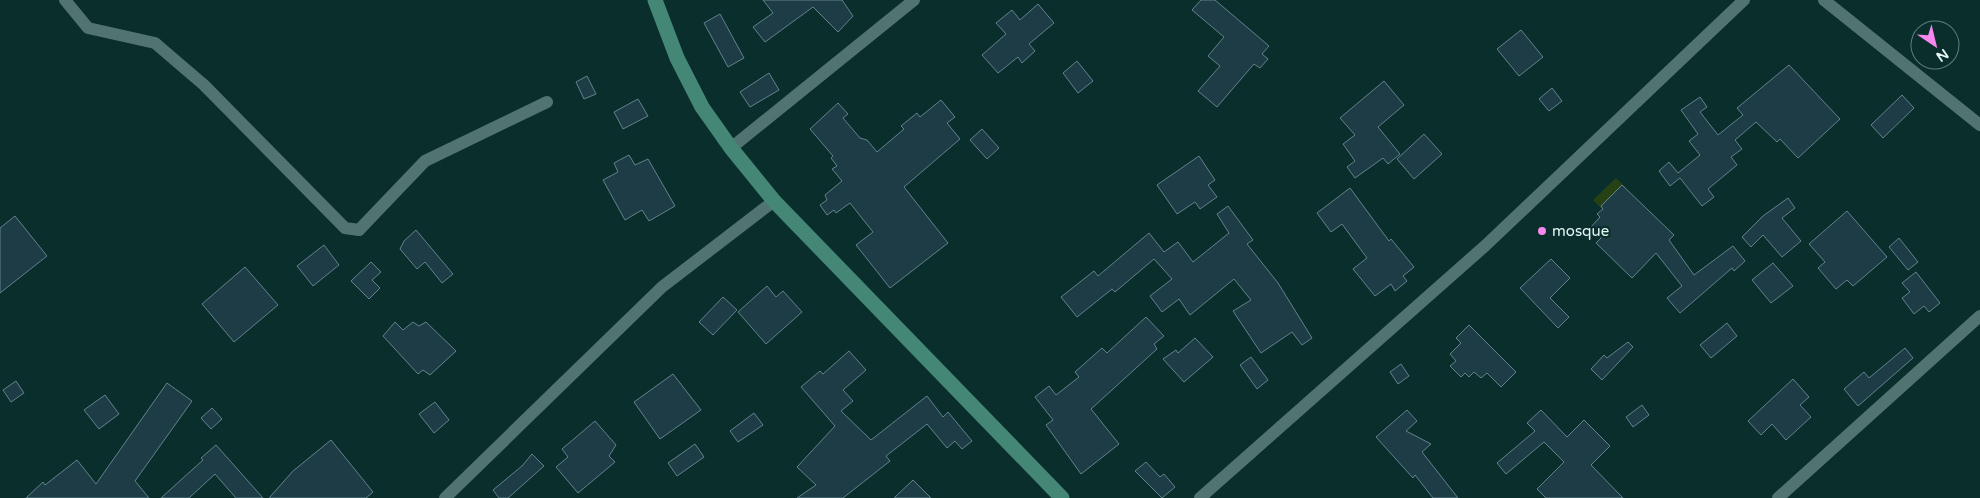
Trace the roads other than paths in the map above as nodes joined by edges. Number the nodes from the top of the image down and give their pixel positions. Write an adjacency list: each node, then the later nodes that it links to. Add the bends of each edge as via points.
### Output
1 (65, 0): 6 (street, via 88,28 155,43 204,85 345,228 359,230 425,161)
2 (655, 0): 8 (main road, via 676,58 702,107)
3 (914, 0): 8 (street)
4 (1744, 0): 13 (street, via 1486,245)
5 (1824, 0): 7 (street)
6 (547, 102)
7 (1980, 125)
8 (731, 148): 9 (main road)
9 (774, 201): 11 (street, via 662,287); 12 (main road)
10 (1980, 316): 14 (street)
11 (445, 498)
12 (1062, 498)
13 (1200, 498)
14 (1778, 498)

